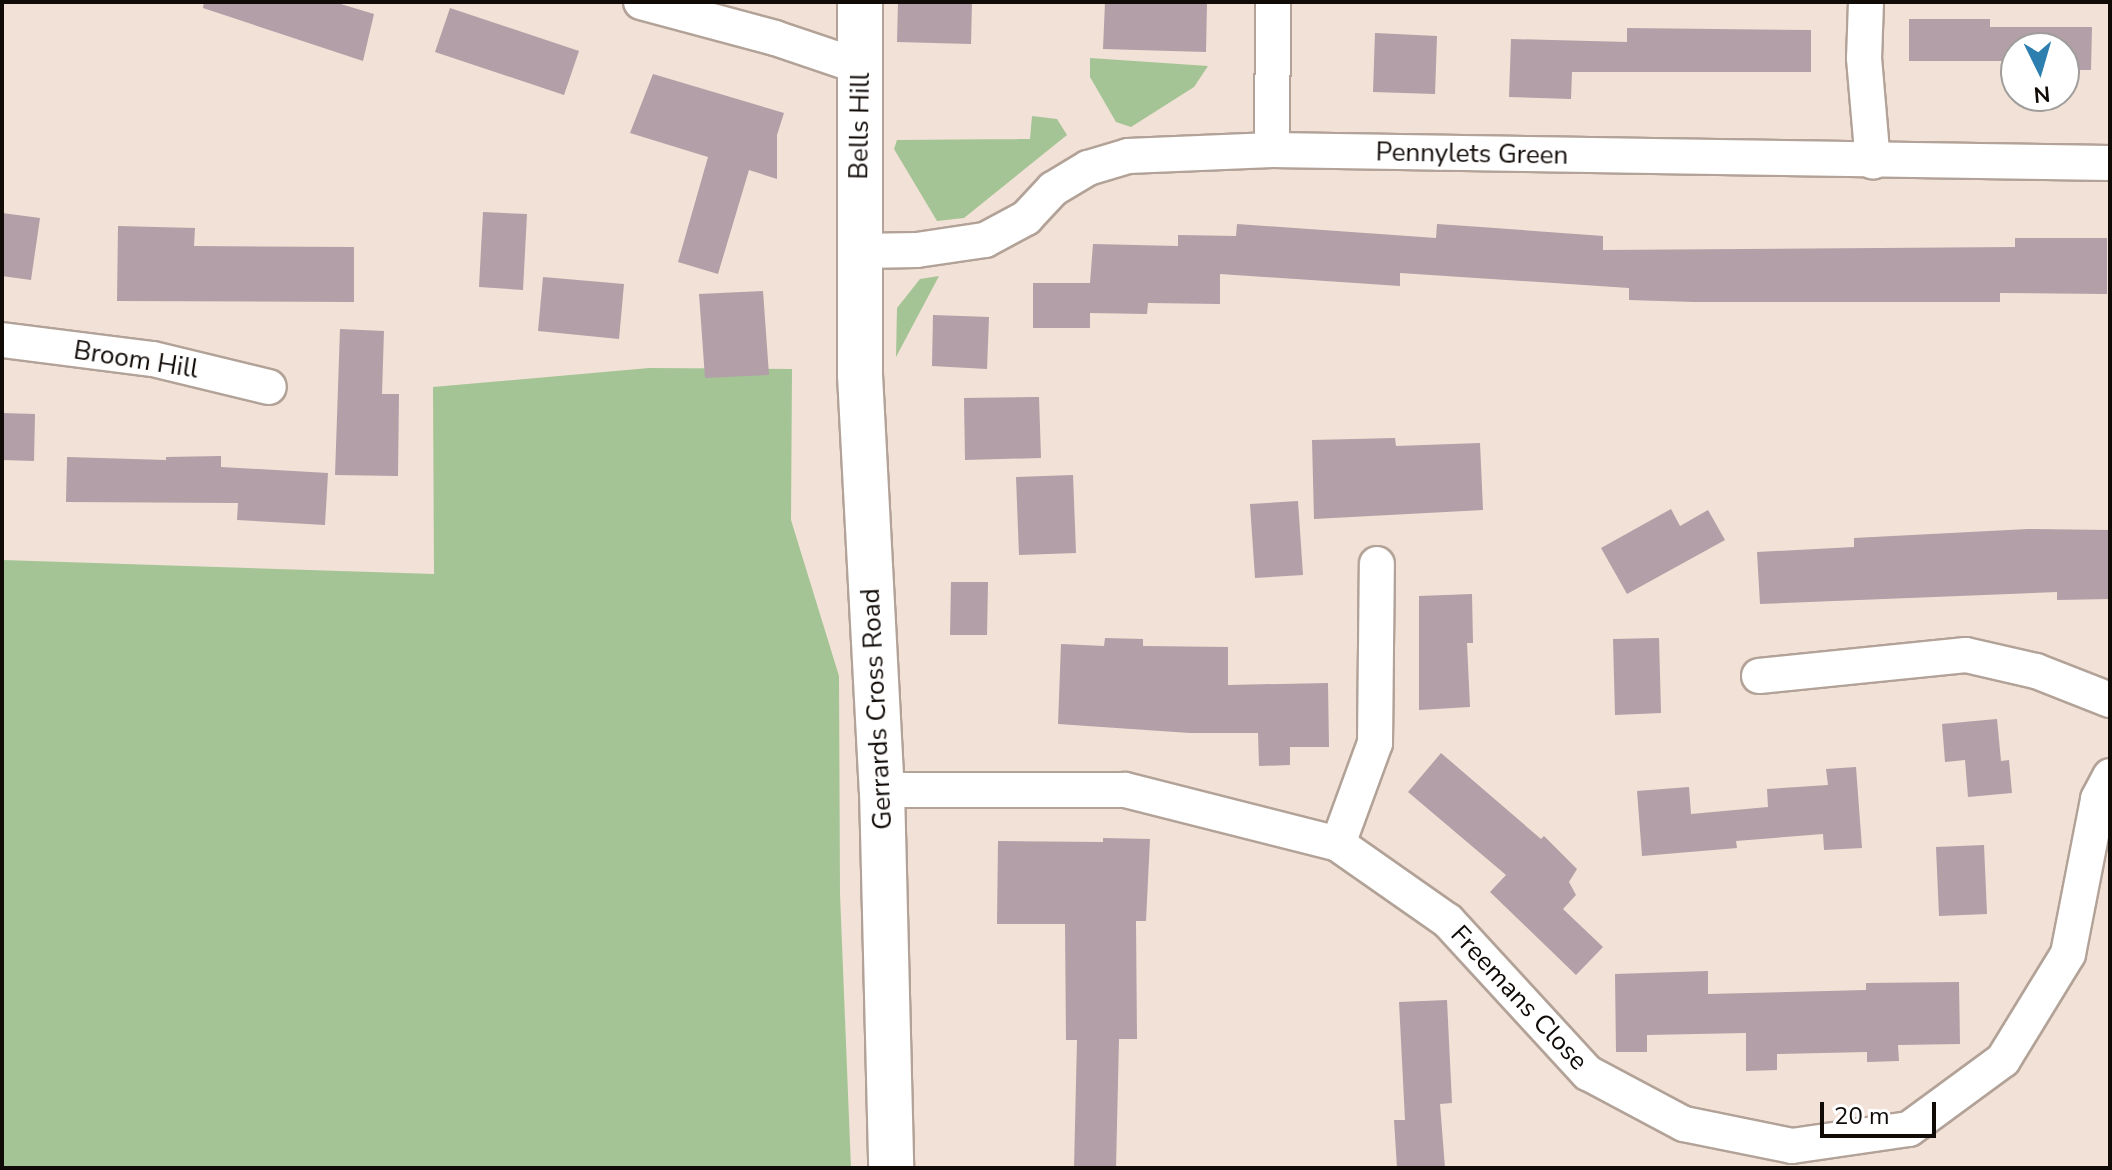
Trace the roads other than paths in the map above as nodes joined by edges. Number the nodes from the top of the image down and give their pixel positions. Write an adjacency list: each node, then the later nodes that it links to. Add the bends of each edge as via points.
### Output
1 (641, 2): 5 (street)
2 (860, 2): 5 (main road, Bells Hill)
3 (1273, 2): 6 (street)
4 (1866, 2): 7 (street, via 1864,58)
5 (861, 67): 9 (main road, Bells Hill)
6 (1272, 150): 7 (street, Pennylets Green); 9 (street, Pennylets Green, via 1128,156 1088,168 1053,189 1026,218 985,240)
7 (1873, 162): 8 (street, Pennylets Green)
8 (2110, 163)
9 (861, 251): 16 (main road, Gerrards Cross Road, via 860,375)
10 (2, 340): 11 (street, Broom Hill, via 153,359)
11 (269, 387)
12 (1377, 564): 17 (street, via 1375,743)
13 (1759, 676): 14 (street, via 1966,655 2036,671)
14 (2110, 700)
15 (2110, 776): 17 (street, Freemans Close, via 2098,799 2068,954 2003,1060 1909,1129 1792,1146 1684,1124 1588,1073 1448,921)
16 (882, 790): 17 (street, Freemans Close, via 1125,790); 18 (main road, Gerrards Cross Road)
17 (1338, 844)
18 (891, 1168)

